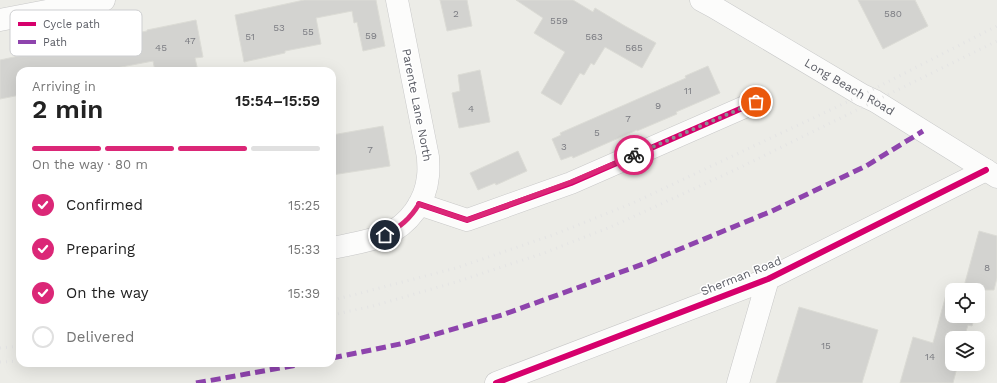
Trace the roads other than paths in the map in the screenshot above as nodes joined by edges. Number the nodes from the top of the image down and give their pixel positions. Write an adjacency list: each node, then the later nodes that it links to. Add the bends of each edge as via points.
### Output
1 (104, 0): 4 (street)
2 (397, 0): 9 (street, Parente Lane North, via 428,157 428,176)
3 (715, 2): 8 (street, Long Beach Road)
4 (52, 10)
5 (10, 18): 6 (street)
6 (0, 20)
7 (756, 102): 9 (street, via 571,182 467,220)
8 (992, 173): 11 (street, Sherman Road)
9 (419, 204): 10 (street, Parente Lane North, via 408,220 385,235)
10 (336, 247)
11 (768, 279): 12 (street, Sherman Road); 13 (street)
12 (496, 383)
13 (738, 383)

